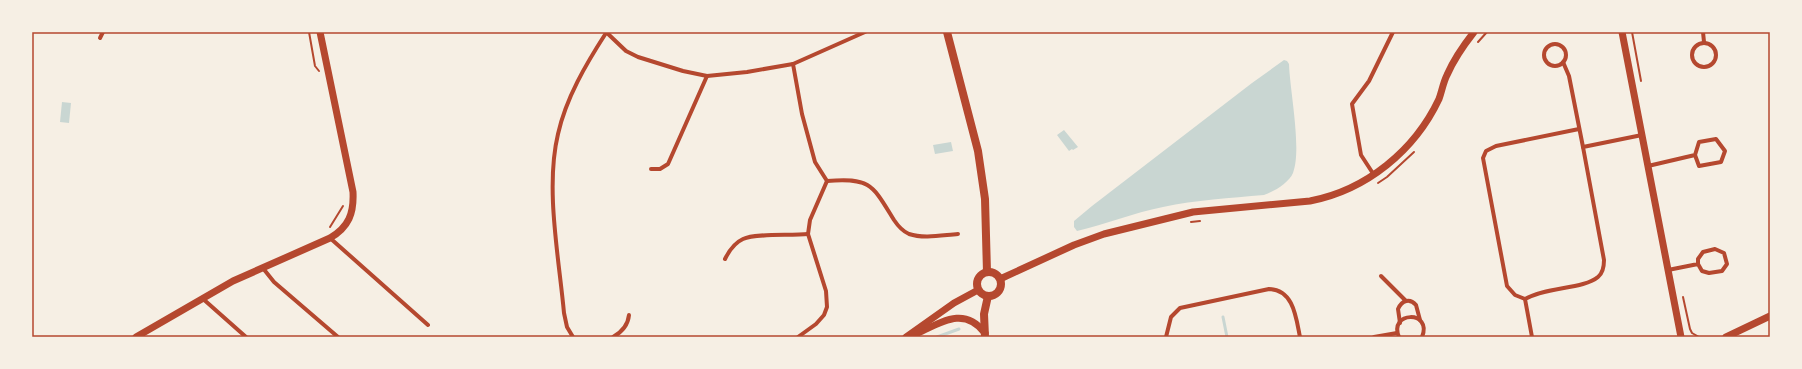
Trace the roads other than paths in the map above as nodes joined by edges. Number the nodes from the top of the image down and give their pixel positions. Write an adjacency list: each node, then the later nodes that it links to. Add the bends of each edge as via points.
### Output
1 (103, 32): 10 (street)
2 (320, 32): 25 (street, via 353,192 349,221 340,233)
3 (606, 32): 14 (street, via 626,51 638,58); 49 (street, via 569,100 558,134 554,168 555,216 564,313 567,327)
4 (865, 32): 13 (street)
5 (947, 32): 30 (main road, via 978,150 985,199)
6 (1393, 32): 21 (street, via 1370,81 1352,104 1361,155)
7 (1474, 32): 21 (street, via 1459,51 1427,121 1409,145)
8 (1622, 32): 16 (street)
9 (1703, 32): 11 (street)
10 (100, 38)
11 (1704, 42): 11 (street, via 1712,45 1716,56 1712,64 1703,67 1694,62 1691,54 1696,44)
12 (1564, 62): 12 (street, via 1566,55 1560,46 1552,45 1546,49 1544,56 1547,63 1557,66); 15 (street)
13 (793, 64): 14 (street); 22 (street, via 802,114 815,162)
14 (707, 76): 20 (street, via 668,164 660,170)
15 (1579, 129): 17 (street); 36 (street, via 1496,146 1484,155 1507,286 1515,295)
16 (1642, 135): 17 (street); 19 (street)
17 (1583, 147): 36 (street, via 1604,260 1602,272 1590,282 1543,292)
18 (1695, 155): 18 (street, via 1700,166 1721,162 1724,151 1716,139 1699,142); 19 (street)
19 (1648, 166): 29 (street)
20 (651, 169)
21 (1374, 175): 32 (street, via 1329,197 1193,212 1104,234)
22 (827, 180): 23 (street, via 810,220); 24 (street, via 858,181 871,186 899,227 908,234)
23 (808, 234): 26 (street, via 748,237 738,242); 51 (street, via 826,291 827,307 816,324)
24 (958, 234)
25 (330, 238): 28 (street); 42 (street)
26 (725, 259)
27 (1698, 264): 27 (street, via 1702,271 1709,273 1722,271 1727,264 1724,253 1715,249 1703,252); 29 (street)
28 (262, 267): 35 (street); 48 (street, via 274,282)
29 (1668, 270): 58 (street)
30 (987, 272): 32 (main road, via 995,273); 33 (main road, via 978,279)
31 (1381, 276): 37 (street)
32 (1000, 279): 34 (main road, via 1001,286 998,291)
33 (978, 290): 34 (main road); 52 (street)
34 (988, 296): 43 (main road, via 984,314)
35 (202, 298): 46 (street); 47 (street)
36 (1526, 299): 57 (street)
37 (1406, 301): 40 (street, via 1416,305); 41 (street, via 1402,302 1398,309)
38 (629, 315): 50 (street, via 623,329)
39 (1770, 316): 59 (street)
40 (1420, 321): 41 (street, via 1408,317); 45 (street, via 1424,329)
41 (1400, 322): 44 (street)
42 (428, 324)
43 (985, 335): 53 (street, via 972,320 960,318 937,324)
44 (1398, 335): 56 (street)
45 (1423, 336)
46 (136, 337)
47 (246, 337)
48 (338, 337)
49 (573, 337)
50 (613, 337)
51 (798, 337)
52 (906, 337)
53 (909, 337)
54 (1166, 337): 55 (street, via 1171,317 1180,308 1269,289 1282,293 1293,305)
55 (1300, 337)
56 (1374, 337)
57 (1532, 337)
58 (1681, 337)
59 (1726, 337)

